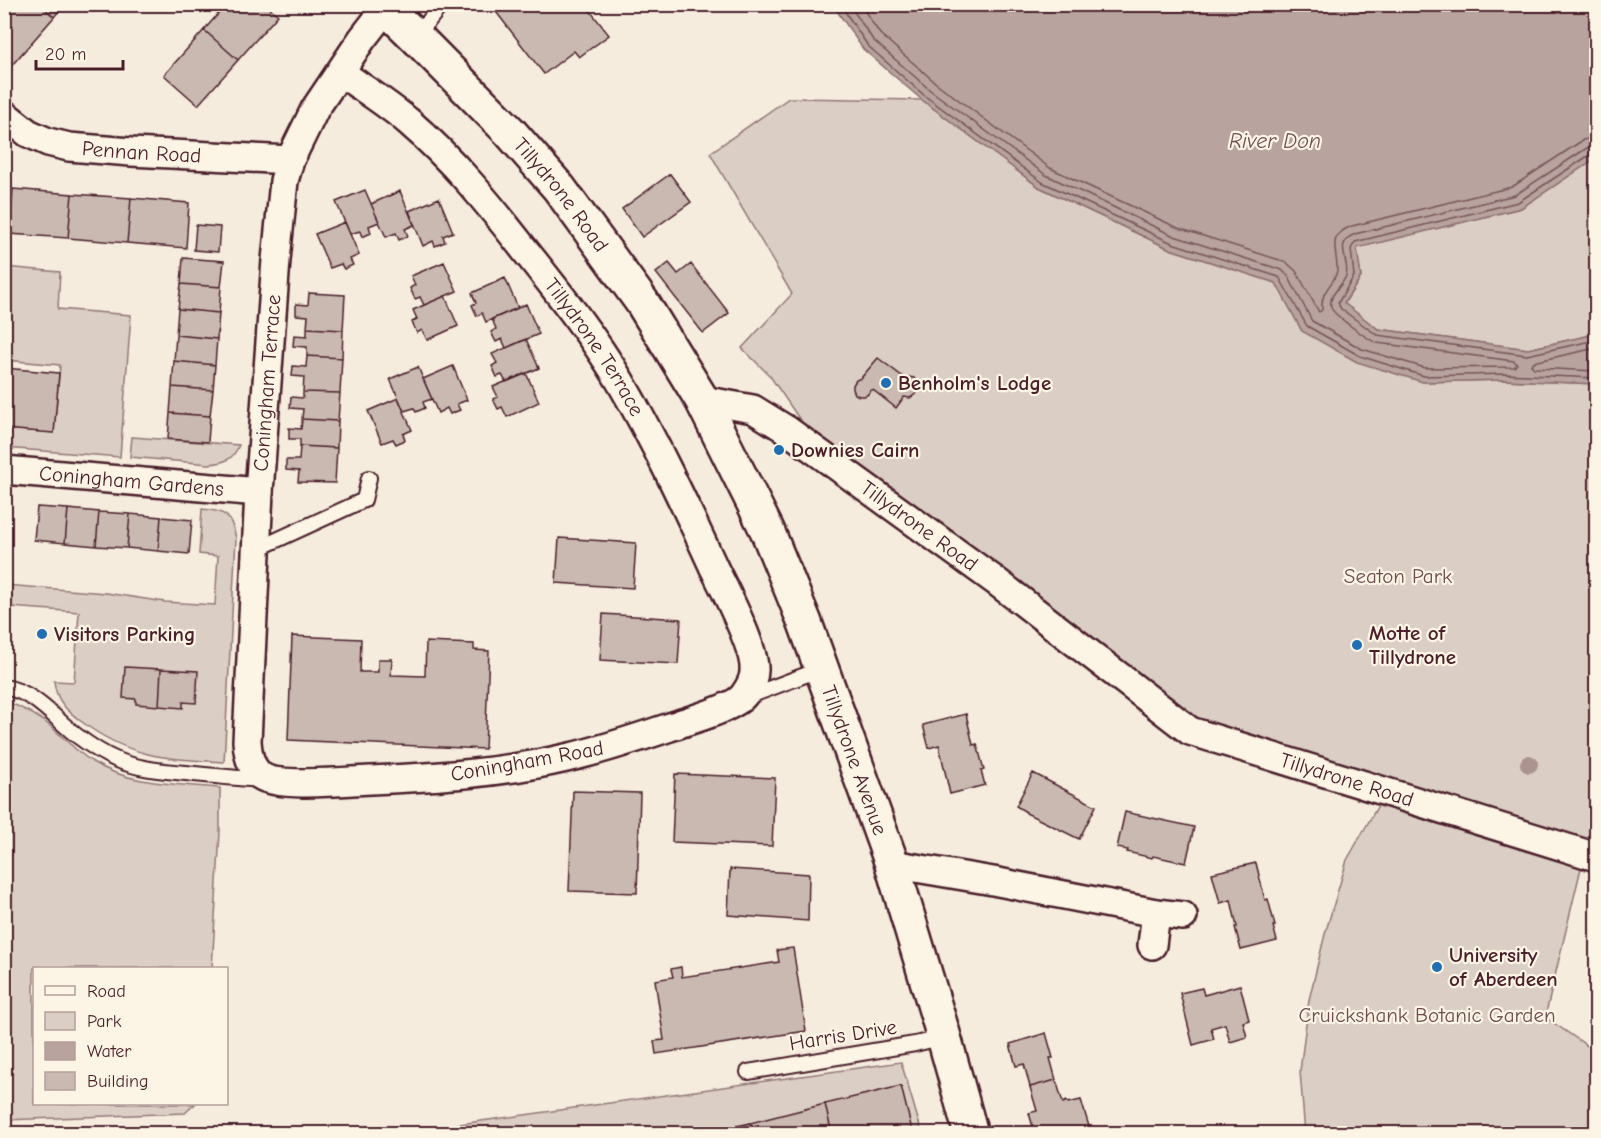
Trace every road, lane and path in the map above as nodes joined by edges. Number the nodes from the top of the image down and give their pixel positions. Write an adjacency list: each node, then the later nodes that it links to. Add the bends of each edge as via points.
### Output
1 (442, 4): 3 (lane)
2 (384, 6): 3 (main road, Tillydrone Road); 4 (street, Coningham Terrace)
3 (416, 37): 7 (main road, Tillydrone Road, via 559,188 642,302)
4 (340, 72): 6 (street, Coningham Terrace, via 315,109); 14 (street, Tillydrone Terrace, via 409,122 460,172 549,281 618,378 653,441 752,654 755,671)
5 (4, 114): 6 (street, Pennan Road, via 28,133 69,147)
6 (290, 159): 10 (street, Coningham Terrace, via 281,203)
7 (702, 400): 12 (main road, Tillydrone Avenue, via 767,530); 16 (street, Tillydrone Road, via 753,409 787,430 998,582 1190,730)
8 (4, 470): 10 (street, Coningham Gardens)
9 (369, 478): 11 (lane, via 364,500)
10 (259, 492): 11 (street, Coningham Terrace)
11 (255, 550): 15 (street, Coningham Terrace, via 247,741 252,765)
12 (821, 669): 14 (lane, Coningham Road); 17 (main road, Tillydrone Avenue)
13 (4, 687): 15 (lane, via 41,704 75,734 114,759 165,771)
14 (747, 692): 15 (street, Coningham Road, via 695,718 612,746 518,767 435,777 294,783)
15 (268, 780)
16 (1596, 857)
17 (892, 864): 18 (street); 21 (main road, Tillydrone Avenue)
18 (1156, 913): 19 (street); 20 (street)
19 (1183, 916)
20 (1152, 945)
21 (944, 1037): 22 (lane, Harris Drive); 23 (main road, Tillydrone Avenue)
22 (748, 1072)
23 (971, 1134)

